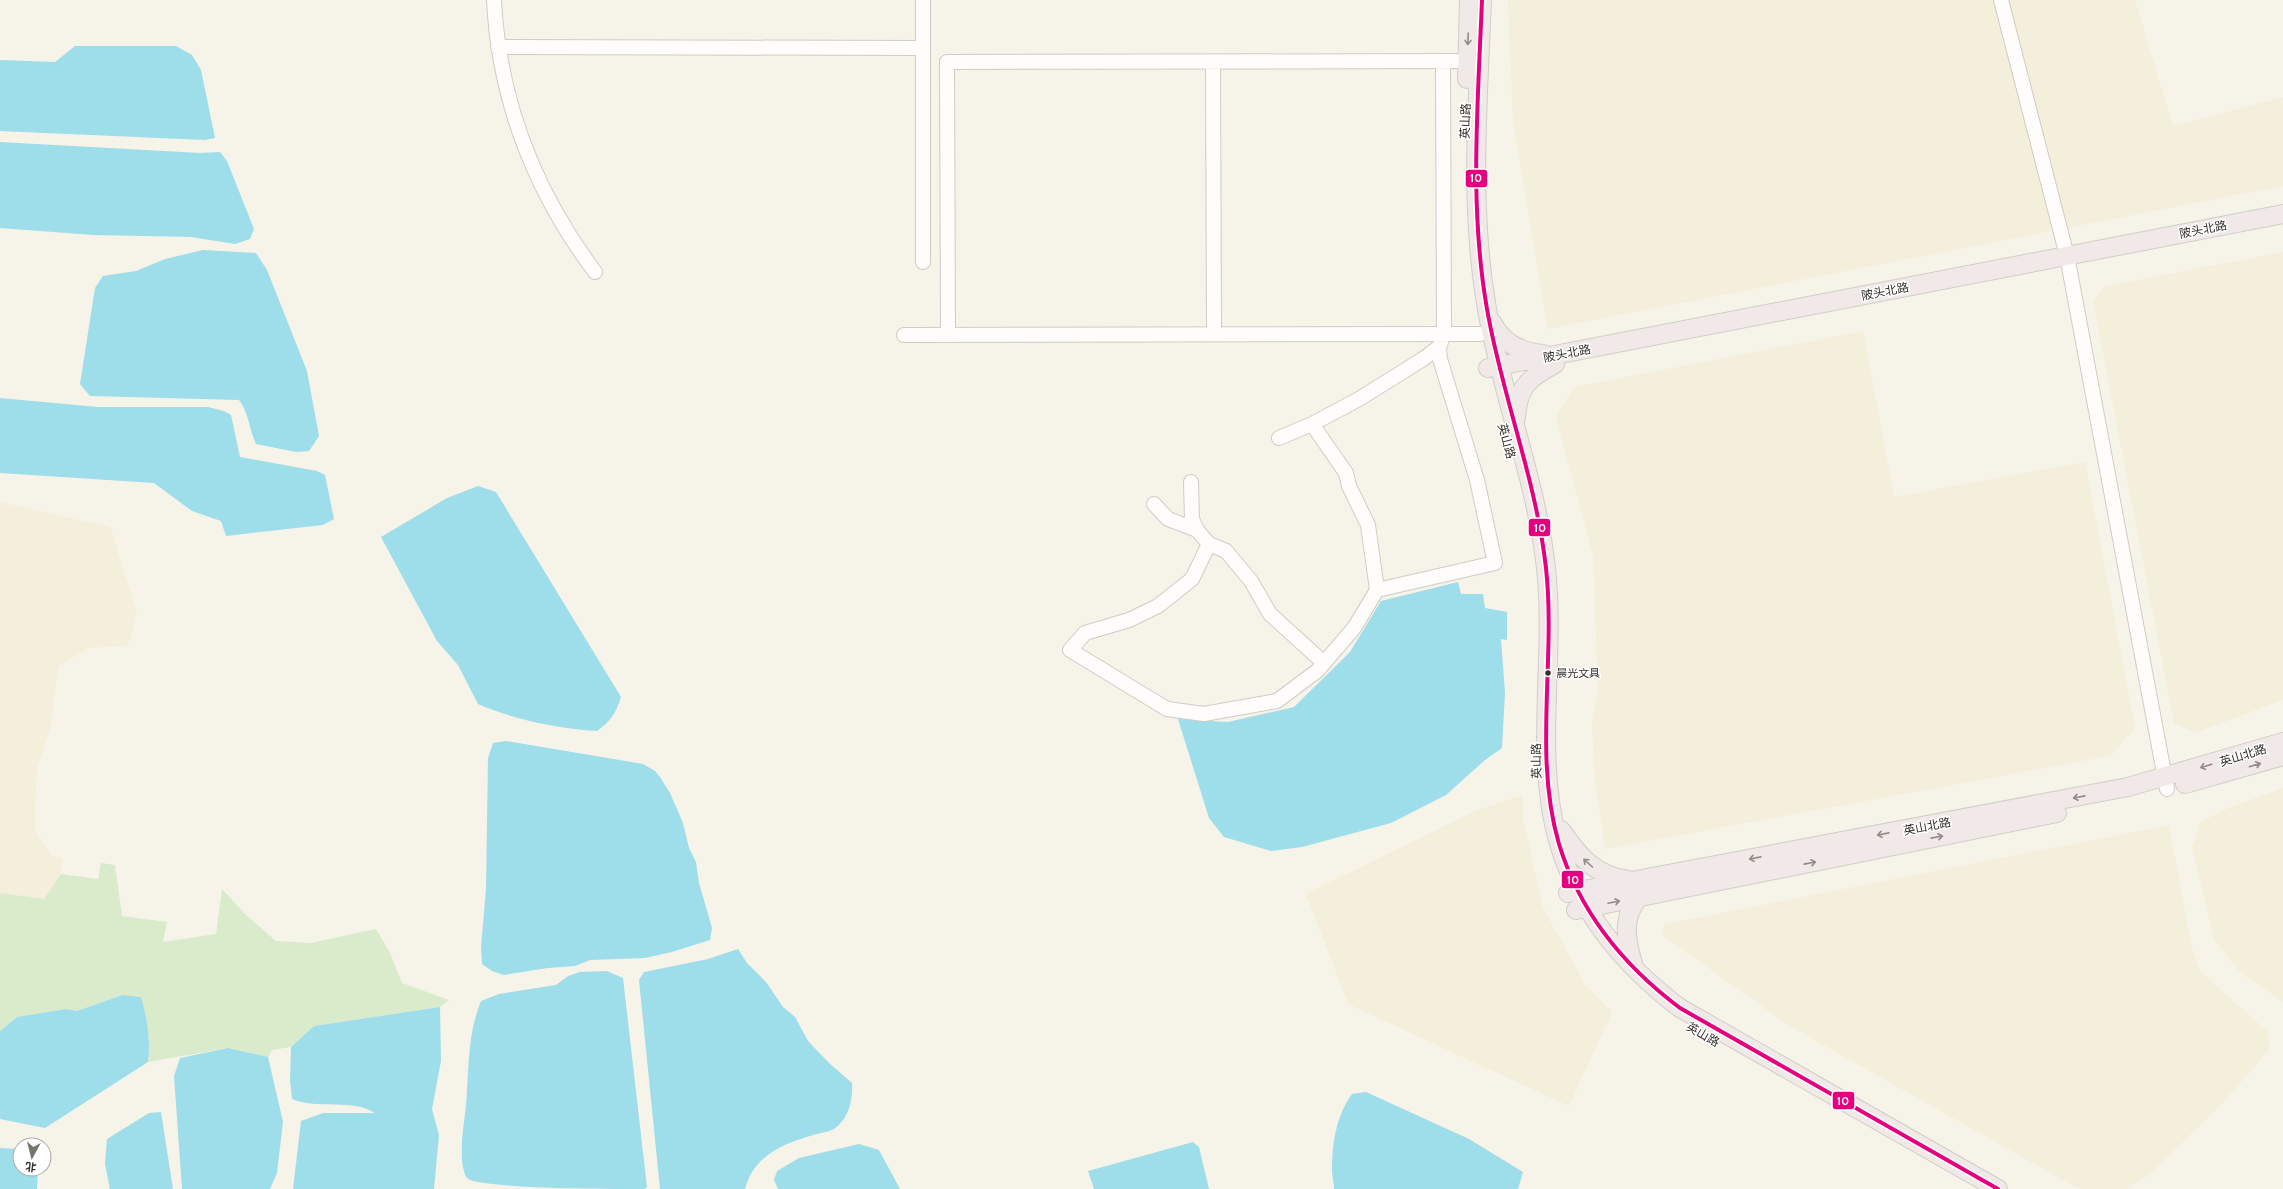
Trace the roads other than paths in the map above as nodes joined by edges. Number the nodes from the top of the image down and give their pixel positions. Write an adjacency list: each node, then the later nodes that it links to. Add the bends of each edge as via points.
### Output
1 (494, 0): 6 (street)
2 (924, 0): 7 (street)
3 (1469, 0): 9 (main road, 英山路, one-way to 9)
4 (1482, 0): 16 (main road, 英山路, via 1476,188 1479,252)
5 (2001, 0): 13 (street)
6 (498, 47): 7 (street); 15 (street, via 515,120 532,166 560,221)
7 (923, 48): 14 (street)
8 (1443, 61): 9 (street); 10 (street); 21 (street)
9 (1467, 61): 19 (main road, 英山路, via 1465,224)
10 (1213, 62): 17 (street, via 947,62); 18 (street)
11 (2283, 214): 13 (main road, 陂头北路)
12 (2283, 223): 13 (main road, 陂头北路)
13 (2068, 260): 22 (main road, 陂头北路); 35 (street)
14 (923, 262)
15 (595, 272)
16 (1487, 309): 22 (main road, via 1495,329 1510,345); 23 (main road, 英山路)
17 (948, 334): 18 (street); 20 (street)
18 (1214, 334): 21 (street)
19 (1480, 334): 21 (street); 23 (main road, 英山路)
20 (904, 335)
21 (1441, 340): 24 (street, via 1423,359 1359,399); 31 (street, via 1440,359 1477,480 1495,563)
22 (1554, 360): 23 (main road, 陂头北路); 25 (main road, via 1522,388 1517,407)
23 (1494, 371): 25 (main road, 英山路); 38 (main road, 英山路, via 1531,542 1538,620 1535,758 1537,789 1549,849)
24 (1312, 424): 26 (street); 31 (street, via 1346,473 1348,486 1368,525)
25 (1517, 435): 36 (main road, 英山路, via 1537,511 1547,582 1550,633 1546,758)
26 (1279, 438)
27 (1190, 482): 29 (street, via 1192,519)
28 (1154, 504): 29 (street, via 1168,519)
29 (1196, 530): 30 (street)
30 (1209, 544): 32 (street, via 1226,550 1251,581 1270,614); 32 (street, via 1192,578 1158,606 1129,620 1085,633 1070,650 1167,709 1204,714 1277,701)
31 (1377, 590): 32 (street, via 1354,628)
32 (1324, 663)
33 (2283, 742): 35 (main road, 英山北路, one-way to 35)
34 (2283, 756): 35 (main road, 英山北路, one-way to 34)
35 (2166, 783): 37 (main road, 英山北路, via 2128,787)
36 (1552, 817): 37 (main road, one-way to 36, via 1594,869 1575,851); 38 (main road, 英山路)
37 (1638, 889): 38 (main road, 英山北路); 39 (main road, 英山北路, one-way to 37); 40 (main road, via 1625,930)
38 (1573, 892): 39 (main road, 英山路)
39 (1581, 909): 40 (main road, 英山路); 41 (main road, 英山路, via 1602,950 1627,979 1674,1018)
40 (1635, 970): 42 (main road, 英山路, via 1674,1004 1706,1024)
41 (1975, 1189)
42 (1998, 1189)

